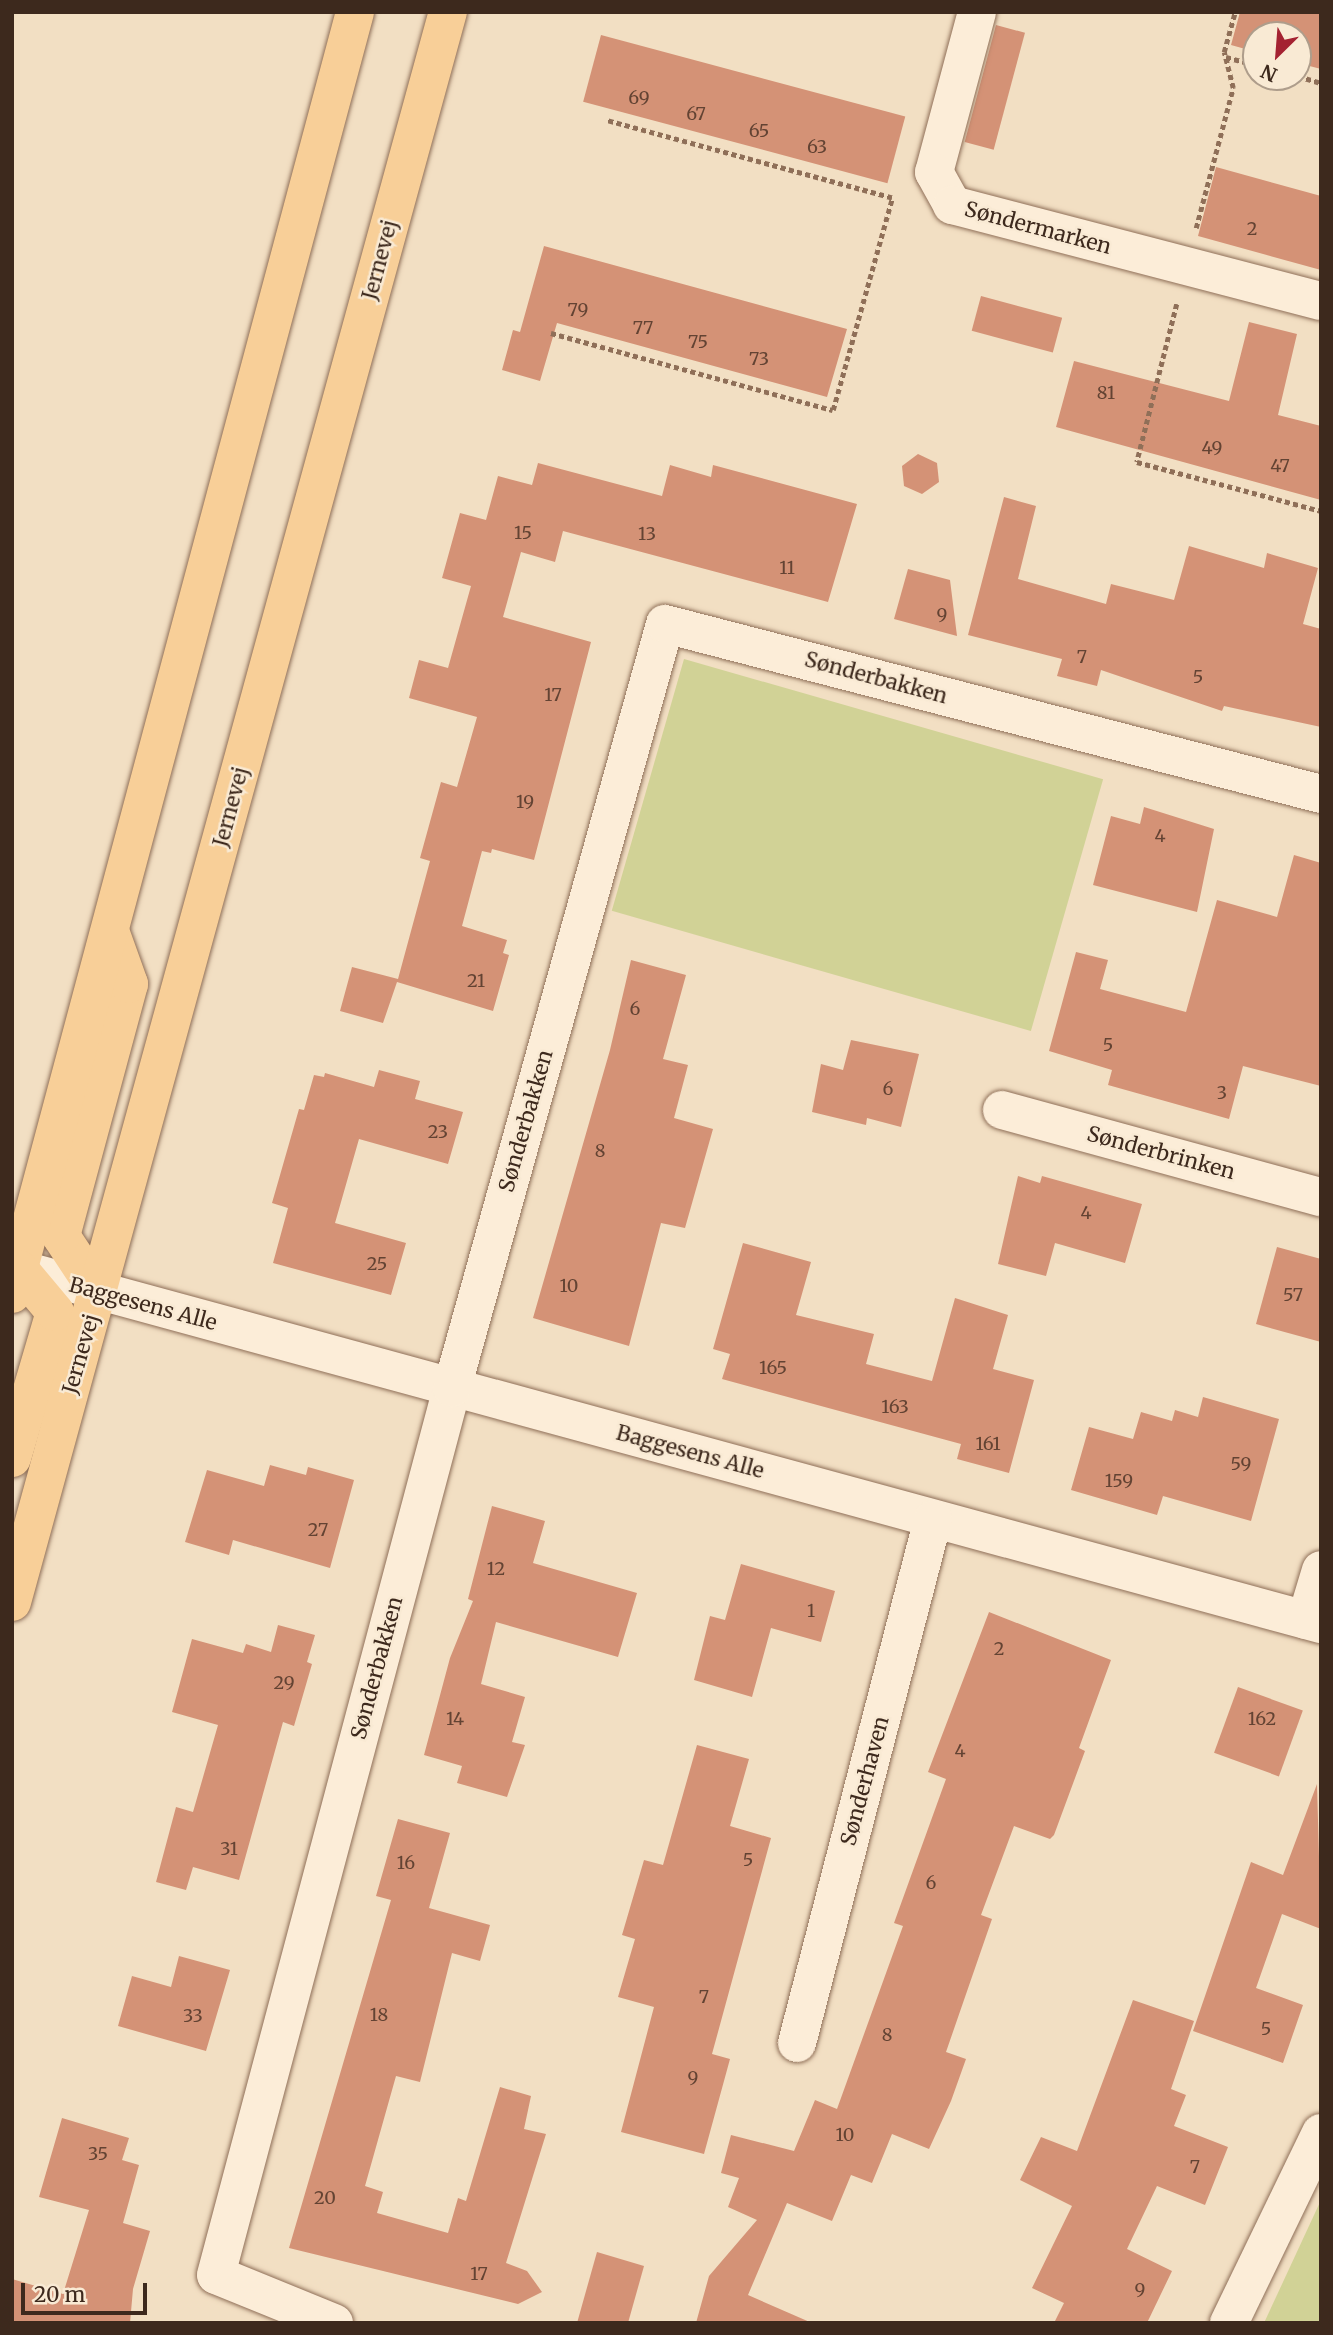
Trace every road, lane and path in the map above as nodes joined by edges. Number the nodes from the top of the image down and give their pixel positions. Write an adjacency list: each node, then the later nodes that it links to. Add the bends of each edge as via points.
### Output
1 (355, 12): 13 (main road)
2 (448, 12): 17 (main road, Jernevej)
3 (977, 12): 8 (street, Søndermarken, via 934,172 952,205)
4 (1235, 12): 5 (path)
5 (1225, 57): 6 (path); 8 (path, via 1233,88)
6 (1242, 61)
7 (605, 120): 10 (path, via 892,198 832,410)
8 (1186, 266): 9 (street, Søndermarken); 11 (path, via 1137,462)
9 (1321, 301)
10 (551, 333)
11 (1321, 511)
12 (1321, 794): 18 (street, Sønderbakken, via 665,624)
13 (110, 931): 16 (main road); 17 (main road, via 128,984 61,1236)
14 (1002, 1110): 15 (street, Sønderbrinken)
15 (1321, 1197)
16 (15, 1277): 17 (street, Baggesens Alle, via 59,1281); 19 (main road, via 55,1312)
17 (98, 1292): 18 (street, Baggesens Alle); 22 (main road, Jernevej)
18 (452, 1388): 20 (street, Baggesens Alle); 26 (street, Sønderbakken, via 216,2275)
19 (12, 1458)
20 (933, 1518): 23 (street, Baggesens Alle); 24 (street, Sønderhaven)
21 (1321, 1570): 23 (street)
22 (12, 1602)
23 (1314, 1622)
24 (797, 2043)
25 (1321, 2133): 27 (street)
26 (334, 2323)
27 (1230, 2323)

